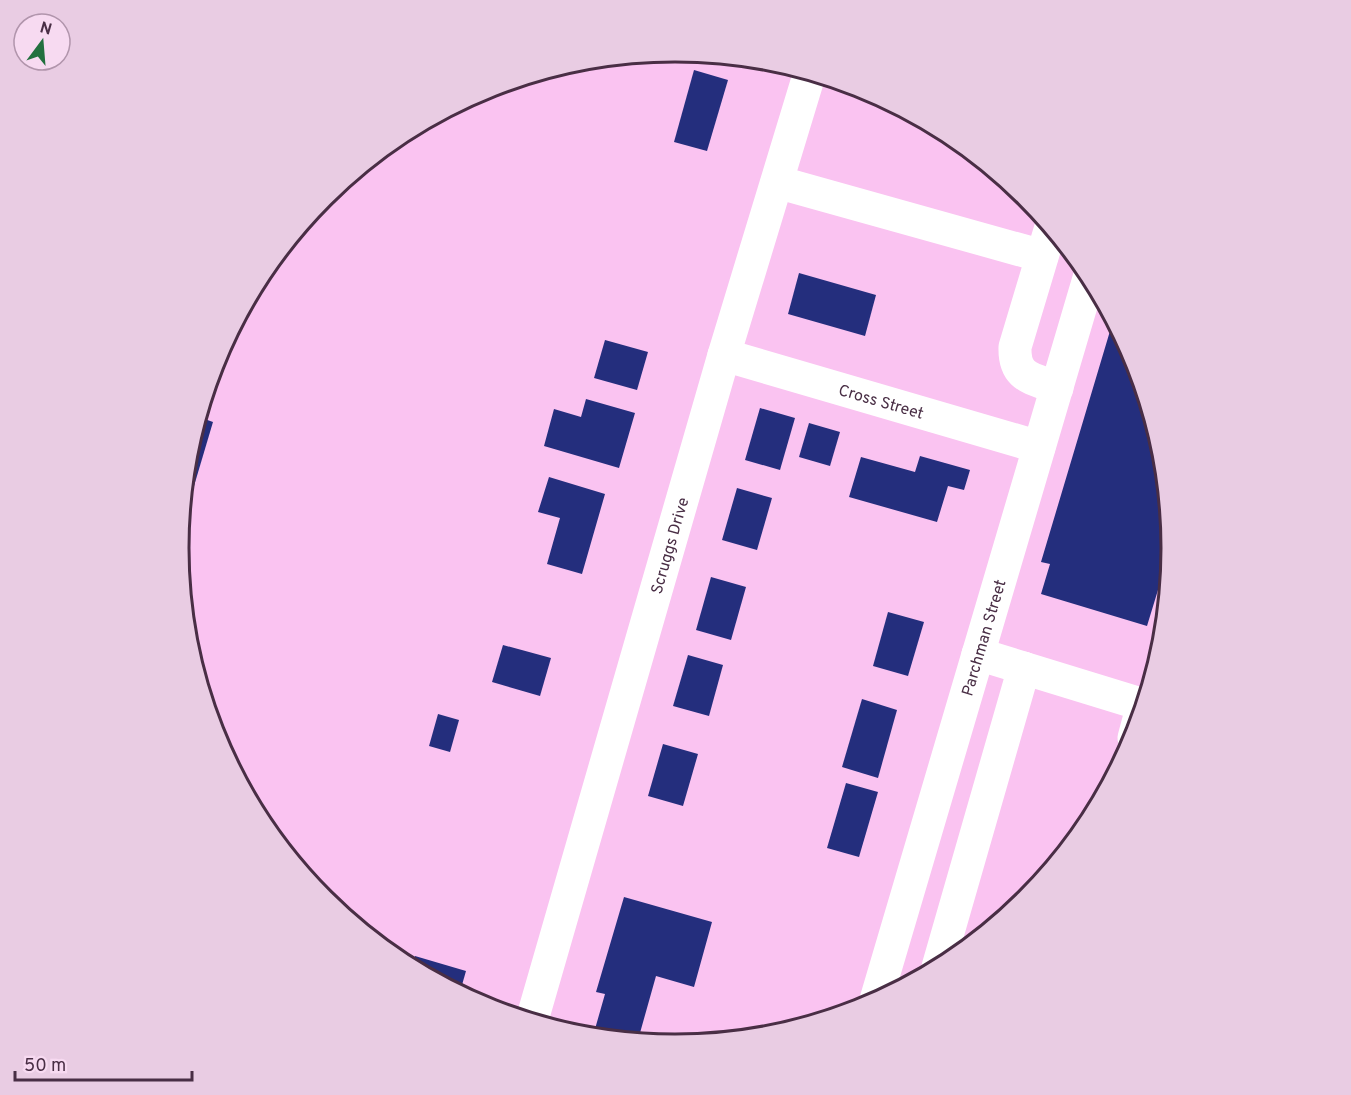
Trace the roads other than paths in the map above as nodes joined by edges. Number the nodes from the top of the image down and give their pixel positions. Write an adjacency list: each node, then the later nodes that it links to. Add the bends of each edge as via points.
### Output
1 (808, 80): 2 (street, Scruggs Drive)
2 (777, 182): 3 (street); 5 (street, Scruggs Drive)
3 (1047, 241): 6 (street, via 1015,347 1015,361 1018,369 1030,377)
4 (1086, 288): 6 (street, Parchman Street)
5 (724, 355): 7 (street, Cross Street); 13 (street, Scruggs Drive)
6 (1057, 388): 7 (street, Parchman Street)
7 (1039, 447): 8 (street, Parchman Street)
8 (978, 654): 9 (street); 12 (street, Parchman Street)
9 (1024, 668): 10 (street); 11 (street)
10 (1137, 702)
11 (942, 954)
12 (880, 988)
13 (534, 1012)

